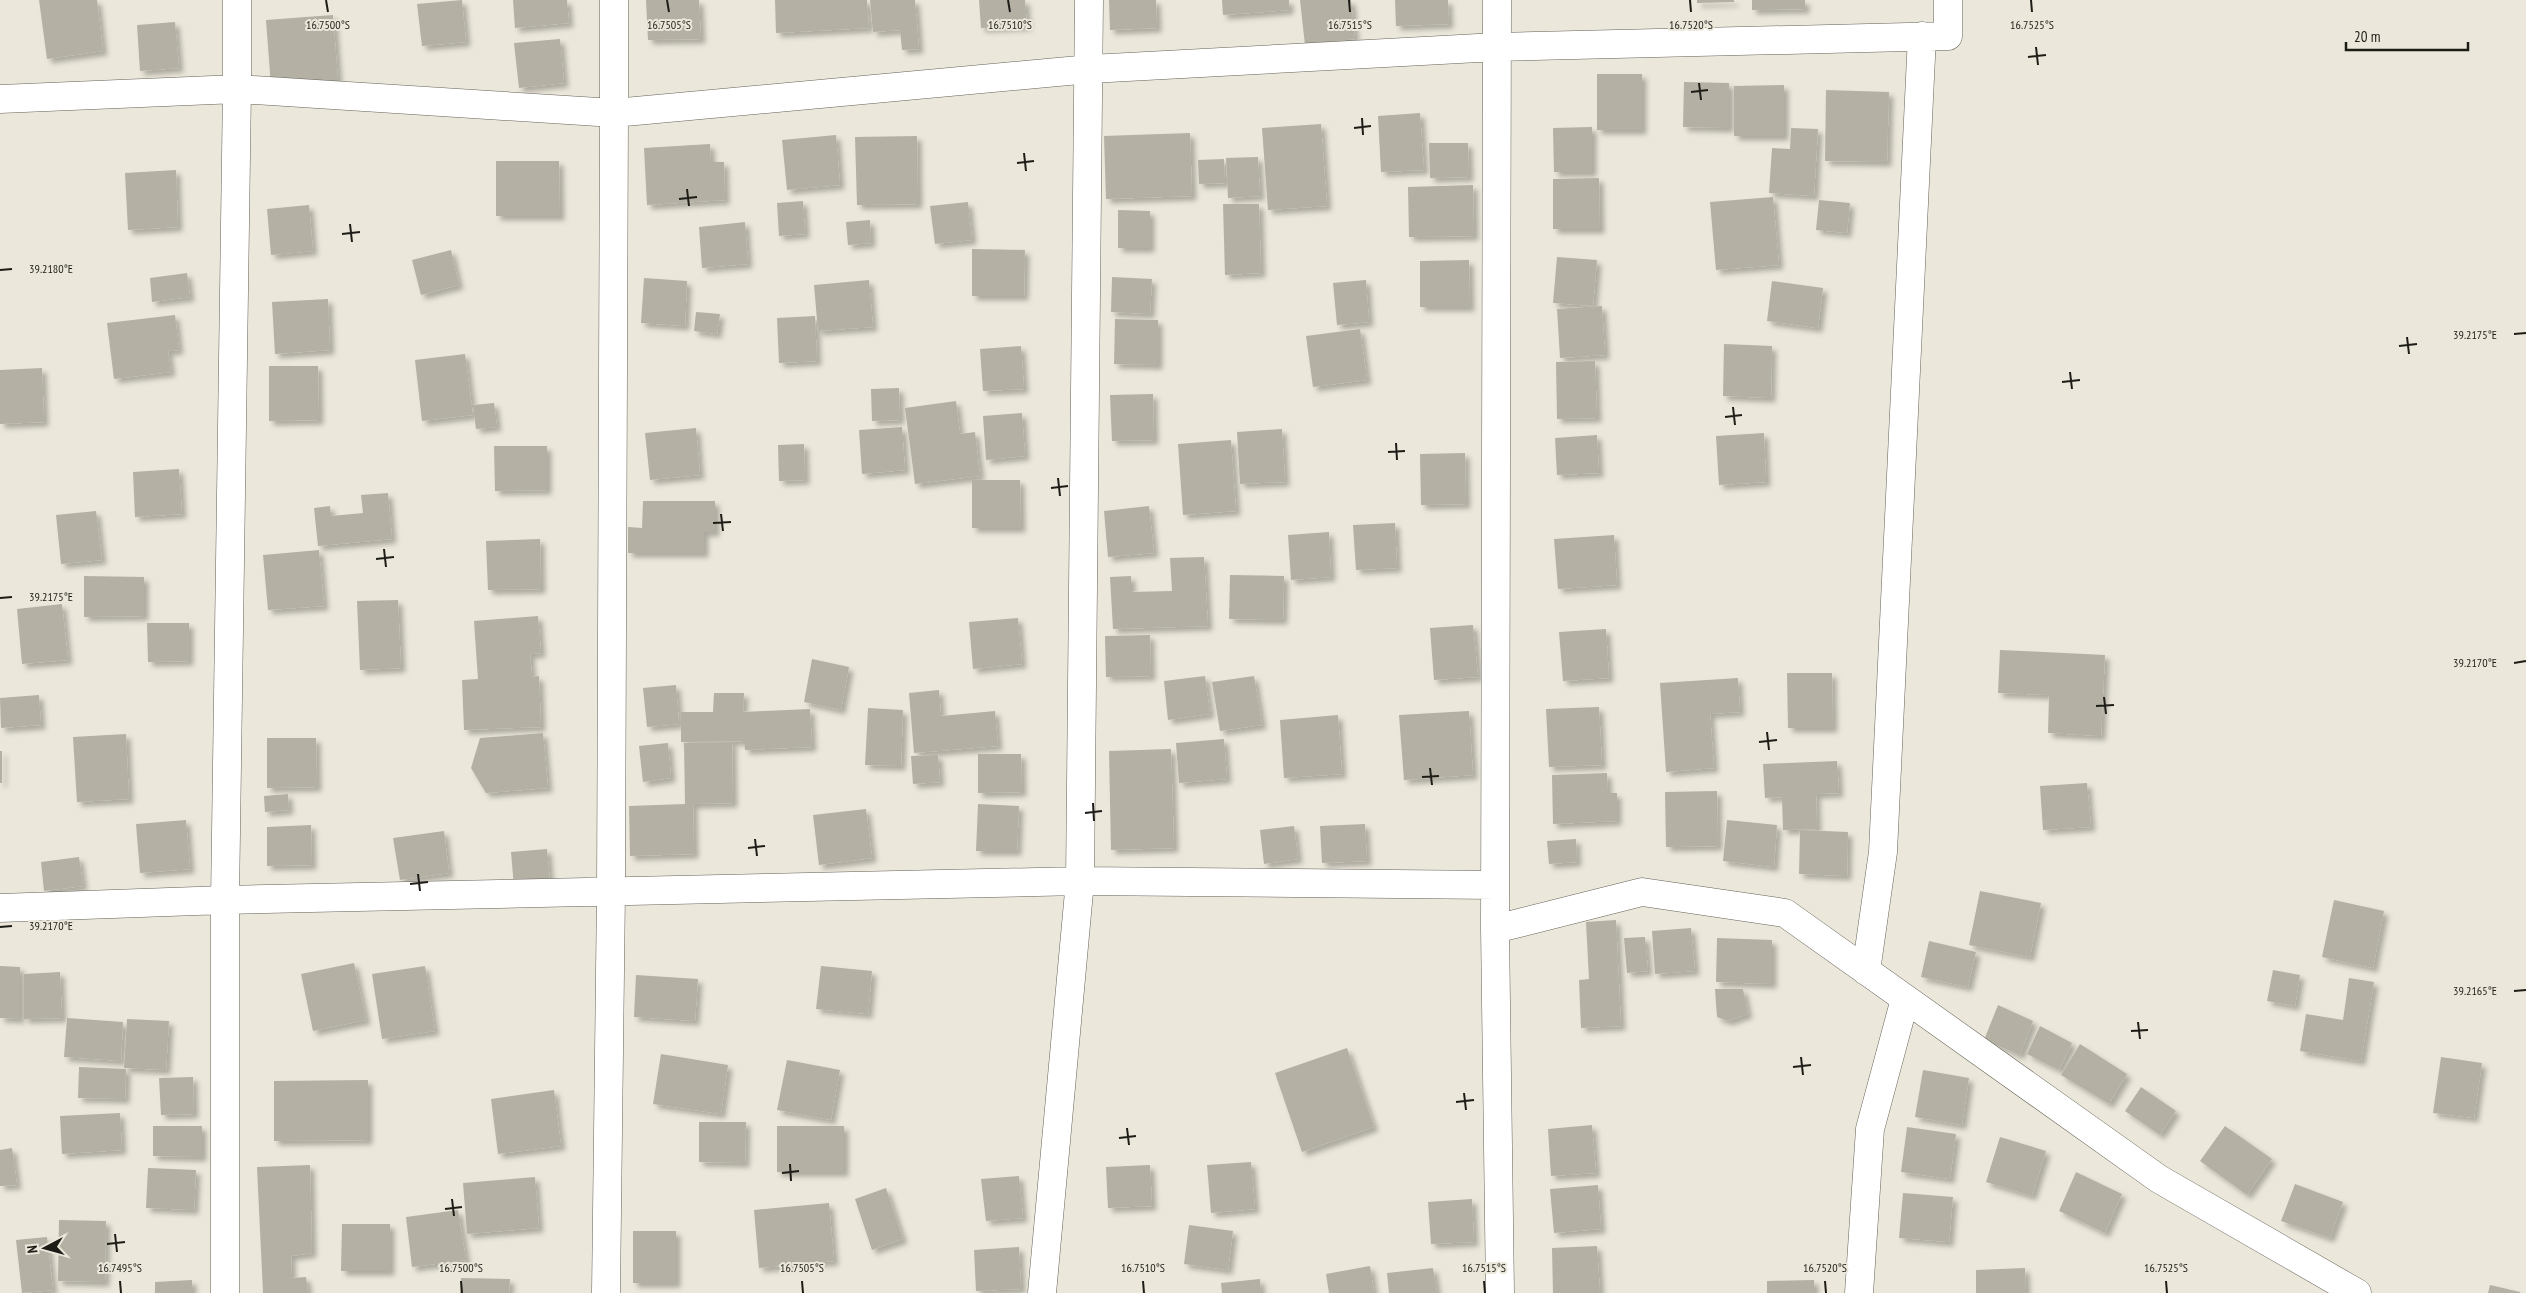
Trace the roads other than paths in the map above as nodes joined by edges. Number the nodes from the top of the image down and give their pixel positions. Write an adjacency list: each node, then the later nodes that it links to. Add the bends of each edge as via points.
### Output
1 (237, 0): 9 (street)
2 (614, 0): 11 (street)
3 (1089, 0): 8 (street)
4 (1497, 0): 7 (street)
5 (1948, 0): 6 (street, via 1948,36)
6 (1922, 36): 7 (street); 18 (street, via 1883,852)
7 (1497, 48): 8 (street); 13 (street)
8 (1090, 69): 11 (street); 12 (street)
9 (238, 89): 10 (street); 11 (street); 15 (street)
10 (0, 99)
11 (614, 113): 14 (street)
12 (1080, 881): 13 (street); 14 (street); 22 (street)
13 (1495, 885): 17 (street)
14 (611, 892): 15 (street); 21 (street)
15 (225, 900): 16 (street); 20 (street)
16 (0, 908)
17 (1495, 929): 18 (street, via 1642,892 1785,913); 23 (street)
18 (1866, 971): 19 (street)
19 (1906, 998): 24 (street, via 1870,1129); 25 (street, via 2159,1180)
20 (225, 1293)
21 (606, 1293)
22 (1042, 1293)
23 (1500, 1293)
24 (1859, 1293)
25 (2356, 1293)

